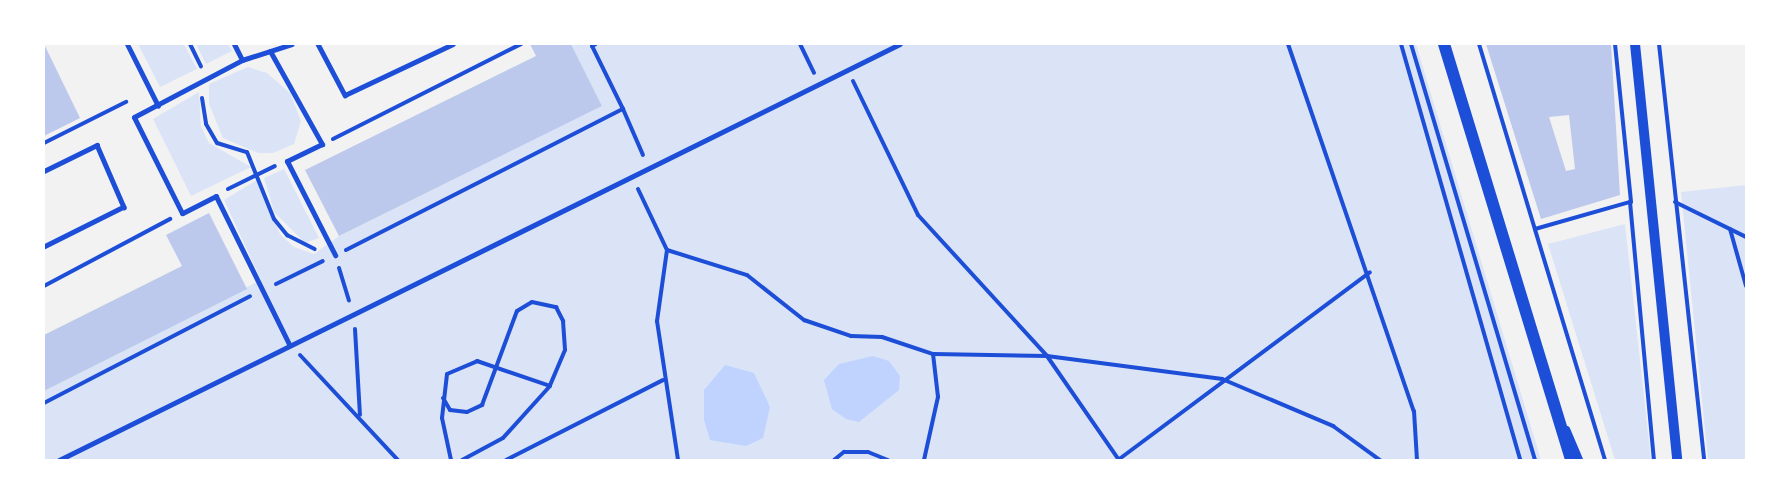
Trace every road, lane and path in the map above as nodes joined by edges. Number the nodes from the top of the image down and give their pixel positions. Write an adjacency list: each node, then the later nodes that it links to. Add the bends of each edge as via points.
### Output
1 (127, 44): 23 (street)
2 (190, 44): 21 (path)
3 (234, 44): 19 (street)
4 (292, 44): 18 (street)
5 (318, 44): 6 (lane, via 345,95)
6 (453, 44)
7 (521, 44): 27 (path)
8 (596, 44): 25 (path, via 592,46)
9 (800, 44): 22 (path)
10 (900, 44): 20 (street)
11 (1288, 44): 43 (path)
12 (1401, 44): 70 (path)
13 (1411, 44): 71 (path)
14 (1444, 44): 54 (main road)
15 (1479, 44): 37 (path)
16 (1635, 44): 34 (street)
17 (1659, 44): 35 (path)
18 (270, 51): 19 (street); 27 (street)
19 (242, 60): 21 (street)
20 (848, 69): 22 (street); 50 (path, via 918,215)
21 (204, 82): 24 (street); 31 (path, via 201,102 217,143 247,152)
22 (819, 84): 29 (street)
23 (150, 91): 24 (street); 26 (path)
24 (158, 106): 36 (street, via 134,117)
25 (623, 109): 29 (path); 42 (path)
26 (44, 143)
27 (322, 144): 28 (street)
28 (286, 161): 31 (path); 42 (street)
29 (648, 168): 32 (street)
30 (44, 171): 40 (lane, via 97,145 124,207)
31 (258, 173): 33 (path); 42 (path, via 266,204 286,235)
32 (632, 176): 41 (path); 47 (street)
33 (216, 195): 36 (street); 46 (street)
34 (1650, 202): 35 (path); 76 (street)
35 (1675, 202): 38 (path); 77 (path)
36 (182, 213): 44 (path)
37 (1535, 229): 74 (path); 75 (path, via 1630,202)
38 (1729, 229): 39 (path); 45 (path)
39 (1746, 237)
40 (44, 247)
41 (667, 250): 49 (path, via 747,275 804,320 851,336 882,337); 52 (path, via 657,321)
42 (335, 255): 46 (path); 47 (path)
43 (1370, 272): 51 (path, via 1292,335); 69 (path, via 1414,411)
44 (44, 286)
45 (1746, 286)
46 (262, 290): 48 (street); 56 (path)
47 (354, 315): 48 (street); 57 (path)
48 (289, 344): 57 (path); 58 (street)
49 (933, 354): 50 (path); 66 (path, via 938,397)
50 (1047, 356): 51 (path); 67 (path)
51 (1222, 379): 67 (path); 68 (path, via 1333,426)
52 (663, 380): 62 (path); 63 (path)
53 (550, 386): 55 (path, via 477,361 447,374); 55 (path, via 565,350 563,321 555,308 532,302 517,311 482,405 467,412 450,410); 61 (path, via 503,438)
54 (1553, 396): 72 (main road); 73 (street)
55 (443, 397): 60 (path)
56 (44, 403)
57 (360, 415): 59 (path)
58 (59, 460)
59 (398, 460)
60 (451, 460)
61 (462, 460)
62 (506, 460)
63 (678, 460)
64 (834, 460): 65 (path, via 844,452 868,452)
65 (888, 460)
66 (924, 460)
67 (1118, 460)
68 (1380, 460)
69 (1418, 460)
70 (1520, 460)
71 (1535, 460)
72 (1571, 460)
73 (1580, 460)
74 (1605, 460)
75 (1654, 460)
76 (1677, 460)
77 (1704, 460)

